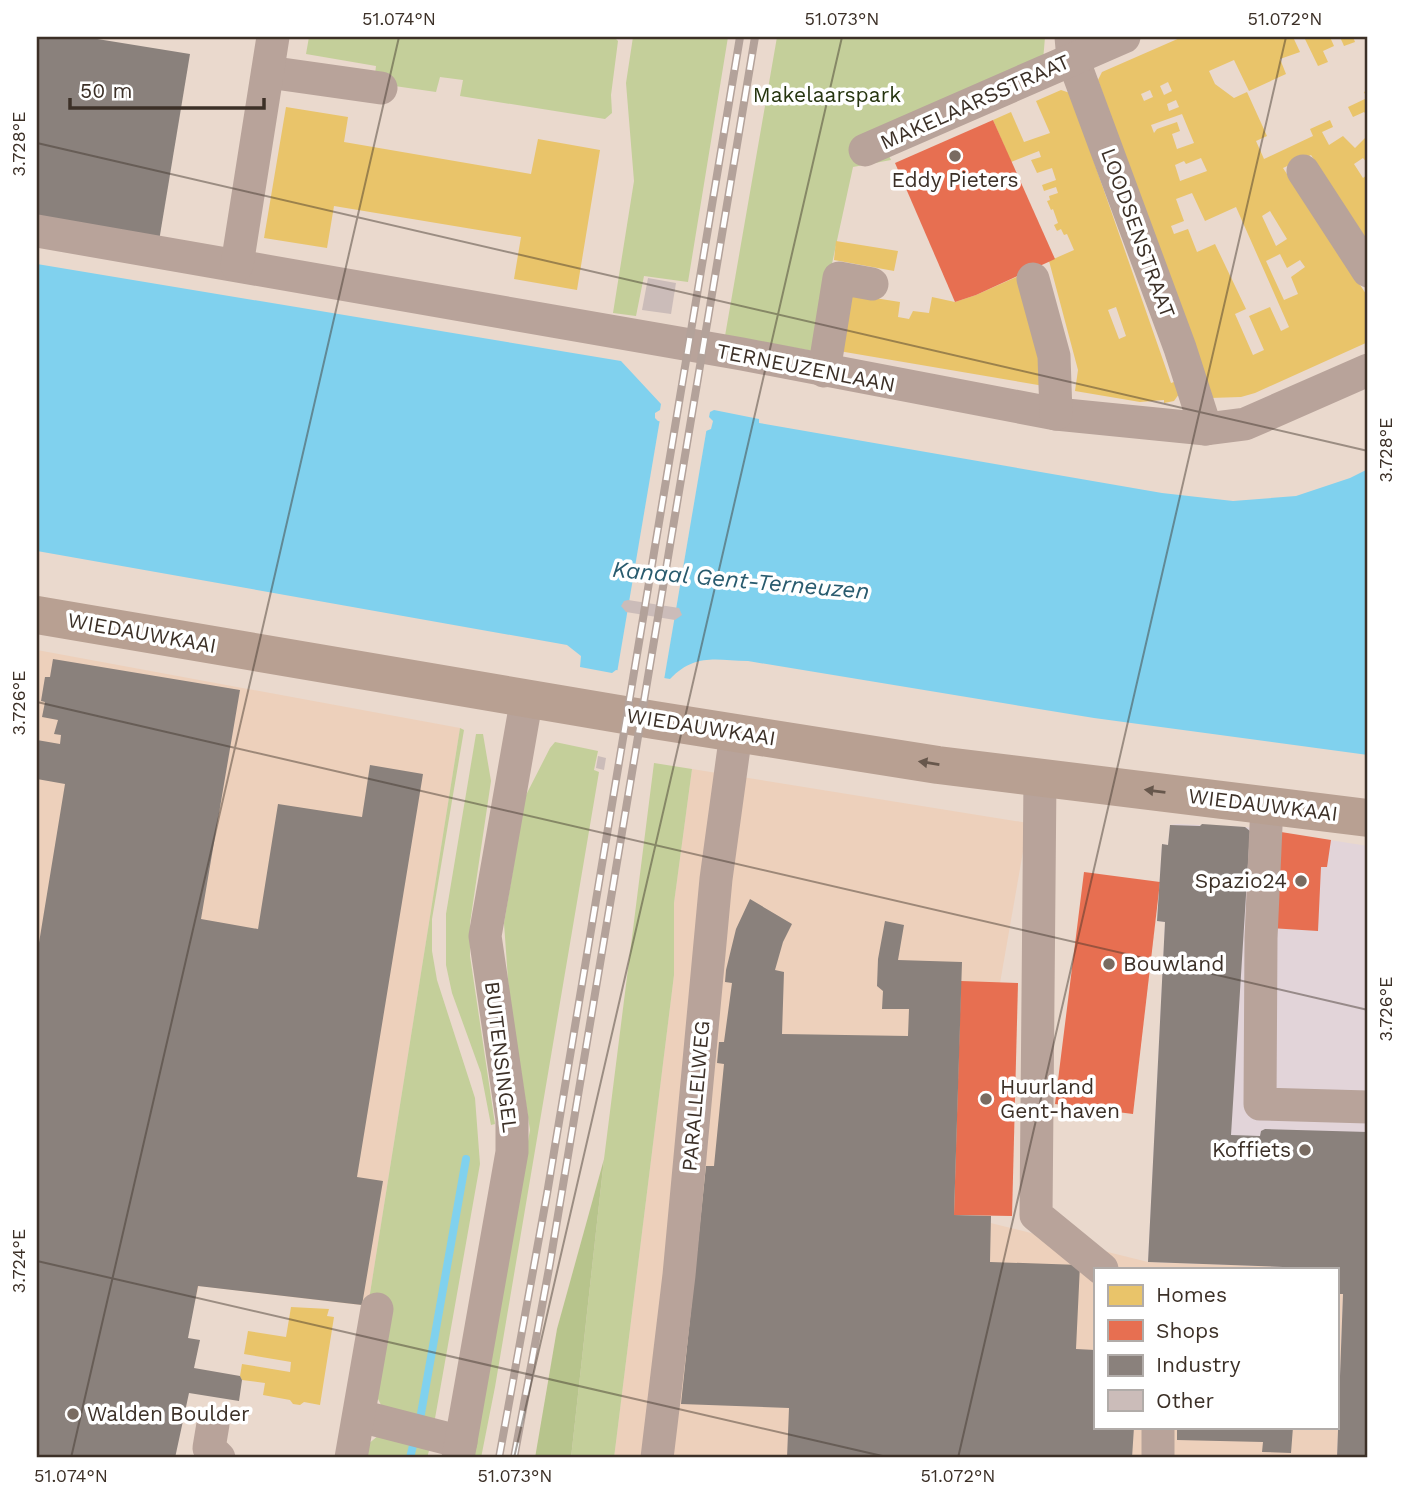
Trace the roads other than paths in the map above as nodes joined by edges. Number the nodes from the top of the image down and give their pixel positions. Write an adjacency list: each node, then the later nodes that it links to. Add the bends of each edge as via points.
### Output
1 (273, 37): 4 (street)
2 (1124, 37): 3 (street, MAKELAARSSTRAAT)
3 (1072, 48): 6 (street, MAKELAARSSTRAAT); 16 (street, LOODSENSTRAAT)
4 (268, 72): 5 (street); 9 (street)
5 (380, 88)
6 (865, 150)
7 (1303, 172): 10 (street)
8 (37, 231): 9 (street, TERNEUZENLAAN)
9 (237, 265): 14 (street, TERNEUZENLAAN)
10 (1368, 271)
11 (1033, 279): 15 (street, via 1054,356)
12 (872, 284): 14 (street, via 839,278)
13 (1368, 370): 16 (street, TERNEUZENLAAN, via 1245,424)
14 (824, 371): 15 (street, TERNEUZENLAAN)
15 (1056, 414): 16 (street, TERNEUZENLAAN)
16 (1206, 429)
17 (37, 615): 18 (main road, WIEDAUWKAAI)
18 (527, 697): 19 (main road, WIEDAUWKAAI); 29 (street, BUITENSINGEL, via 485,936 512,1119 512,1152)
19 (736, 733): 20 (main road, WIEDAUWKAAI, one-way to 19); 32 (street, PARALLELWEG, via 716,879)
20 (1041, 777): 21 (main road, WIEDAUWKAAI, one-way to 20); 24 (street, via 1036,1215)
21 (1267, 804): 22 (main road, WIEDAUWKAAI); 23 (street, via 1260,1104)
22 (1368, 818)
23 (1368, 1107)
24 (1101, 1268)
25 (377, 1309): 26 (street)
26 (360, 1416): 29 (street, via 413,1430); 31 (street)
27 (213, 1424): 30 (street, via 209,1448)
28 (1158, 1428): 33 (street)
29 (460, 1450)
30 (219, 1458)
31 (351, 1458)
32 (657, 1458)
33 (1158, 1458)

